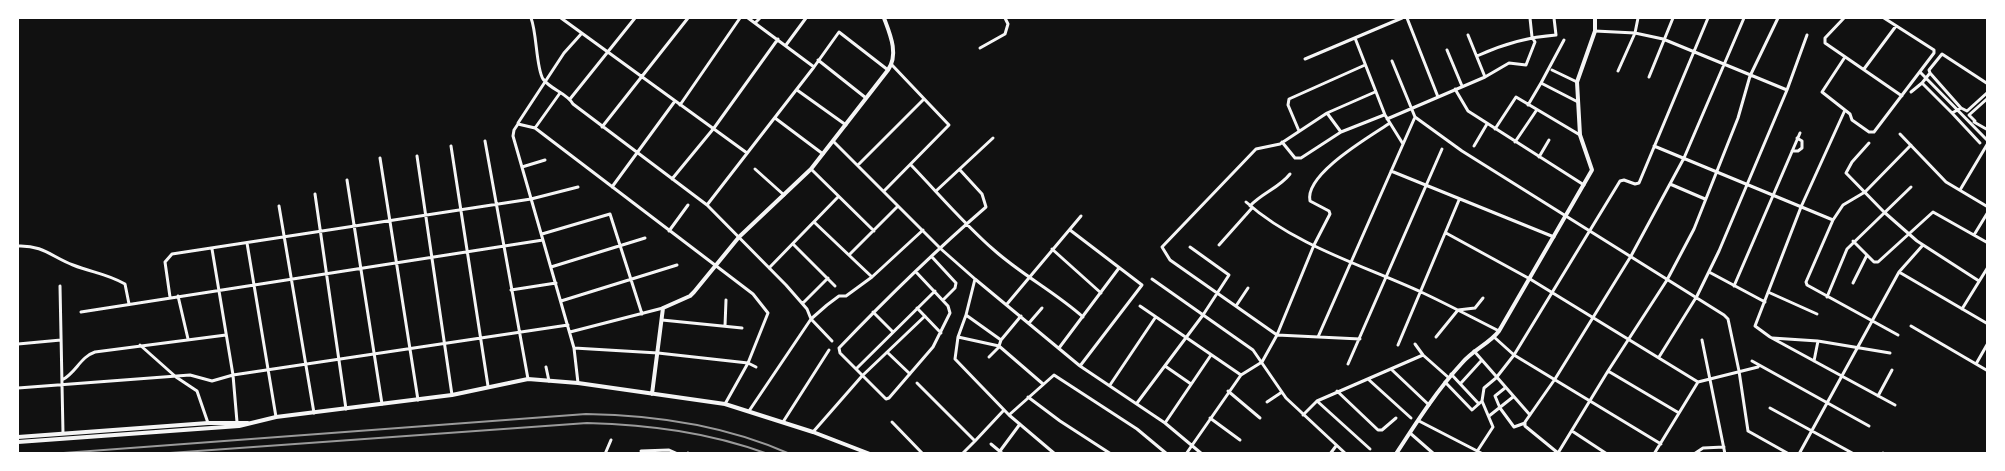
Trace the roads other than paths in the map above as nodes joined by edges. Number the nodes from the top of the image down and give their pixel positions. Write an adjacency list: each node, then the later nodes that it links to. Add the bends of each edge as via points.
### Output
1 (531, 18): 60 (street, via 542,78)
2 (561, 18): 26 (street)
3 (635, 18): 39 (street)
4 (688, 18): 56 (street)
5 (740, 18): 81 (street)
6 (748, 18): 23 (street)
7 (760, 18): 23 (street)
8 (806, 18): 35 (street)
9 (884, 18): 45 (street, via 892,38)
10 (1004, 18): 36 (street, via 1008,24 1005,34)
11 (1402, 18): 31 (street)
12 (1406, 18): 74 (street)
13 (1530, 18): 30 (street)
14 (1554, 18): 30 (street, via 1556,35)
15 (1595, 18): 25 (street)
16 (1638, 18): 27 (street)
17 (1673, 18): 33 (street)
18 (1708, 18): 38 (street)
19 (1744, 18): 47 (street)
20 (1778, 18): 55 (street)
21 (1844, 18): 41 (street, via 1824,41)
22 (1884, 18): 24 (street)
23 (755, 24): 32 (street)
24 (1896, 26): 49 (street); 53 (street, via 1934,50)
25 (1595, 31): 27 (street); 61 (street)
26 (582, 32): 39 (street); 60 (street, via 561,56)
27 (1635, 33): 33 (street); 52 (street)
28 (1468, 35): 40 (street)
29 (1808, 35): 68 (street)
30 (1532, 37): 40 (street, via 1504,44); 57 (street, via 1535,42 1526,65 1509,63)
31 (1355, 38): 43 (street); 46 (street)
32 (778, 39): 35 (street); 101 (street)
33 (1663, 39): 38 (street); 58 (street)
34 (1564, 40): 62 (street)
35 (786, 45): 48 (street)
36 (980, 48)
37 (1446, 50): 65 (street)
38 (1694, 51): 47 (street); 123 (street)
39 (609, 52): 56 (street); 77 (street)
40 (1477, 56): 57 (street)
41 (1846, 57): 49 (street); 85 (street, via 1822,90)
42 (818, 60): 48 (street); 50 (street, via 839,32); 75 (street)
43 (1305, 60)
44 (1392, 62): 83 (street)
45 (892, 64): 50 (street); 78 (street)
46 (1365, 65): 69 (street); 104 (street, via 1289,99 1288,105)
47 (1725, 65): 55 (street); 132 (street)
48 (814, 67): 67 (street)
49 (1864, 69): 73 (street)
50 (888, 70): 75 (street)
51 (1552, 70): 61 (street)
52 (1618, 71)
53 (1919, 72): 59 (street); 73 (street)
54 (1930, 73): 59 (street); 64 (street, via 1928,70 1942,54); 84 (street)
55 (1750, 76): 68 (street); 141 (street, via 1738,118)
56 (642, 77): 79 (street); 99 (street)
57 (1485, 77): 65 (street)
58 (1649, 77)
59 (1926, 78): 63 (street); 86 (street)
60 (546, 82): 72 (street); 95 (street)
61 (1577, 82): 80 (street)
62 (1541, 83): 80 (street); 82 (street)
63 (1922, 83): 70 (street); 89 (street)
64 (1988, 84)
65 (1462, 86): 66 (street)
66 (1455, 89): 74 (street); 96 (street, via 1468,111)
67 (797, 90): 92 (street); 98 (street)
68 (1787, 90): 146 (street)
69 (1375, 92): 88 (street); 90 (street)
70 (1911, 92)
71 (1988, 92): 84 (street, via 1967,111)
72 (560, 93): 77 (street); 100 (street)
73 (1902, 96): 85 (street, via 1874,132 1852,120)
74 (1438, 97): 83 (street)
75 (866, 98): 98 (street)
76 (1988, 98): 94 (street, via 1969,115)
77 (570, 99): 99 (street)
78 (924, 99): 134 (street, via 949,125); 135 (street)
79 (675, 101): 81 (street); 126 (street)
80 (1578, 102): 108 (street)
81 (680, 105): 101 (street)
82 (1528, 105): 87 (street); 102 (street, via 1515,98)
83 (1412, 108): 91 (street); 93 (street)
84 (1962, 108): 86 (street)
85 (1844, 110): 170 (street)
86 (1957, 110): 89 (street); 97 (street)
87 (1536, 111): 108 (street); 115 (street)
88 (1327, 113): 104 (street); 105 (street)
89 (1952, 113): 118 (street)
90 (1385, 115): 93 (street); 105 (street)
91 (1415, 117): 119 (street); 177 (street)
92 (775, 118): 127 (street); 128 (street)
93 (1388, 121): 119 (street); 204 (street, via 1332,164 1314,184 1310,201 1330,214)
94 (1974, 121): 97 (street); 103 (street)
95 (518, 124): 100 (street); 136 (street, via 513,136)
96 (1487, 124): 102 (street); 122 (street)
97 (1970, 124): 116 (street)
98 (846, 125): 113 (street)
99 (602, 127): 126 (street)
100 (535, 128): 150 (street)
101 (714, 128): 127 (street); 143 (street)
102 (1495, 129): 115 (street)
103 (1988, 130)
104 (1298, 131): 114 (street)
105 (1341, 132): 114 (street, via 1301,158 1295,158)
106 (1800, 133): 110 (street)
107 (1900, 134): 120 (street)
108 (1580, 135): 148 (street, via 1592,167)
109 (993, 138): 139 (street)
110 (1797, 138): 125 (street); 125 (street, via 1802,141 1802,148)
111 (1549, 140): 130 (street)
112 (485, 141): 164 (street)
113 (833, 141): 128 (street); 135 (street)
114 (1282, 142): 255 (street, via 1256,149 1162,247 1170,260)
115 (1515, 142): 130 (street)
116 (1988, 142): 152 (street)
117 (1869, 143): 155 (street, via 1846,173)
118 (1980, 143)
119 (1404, 144): 140 (street)
120 (1910, 145): 152 (street, via 1946,182); 155 (street)
121 (451, 146): 172 (street)
122 (1474, 146)
123 (1654, 146): 132 (street); 185 (street, via 1639,183 1620,181)
124 (1442, 149): 147 (street)
125 (1792, 151): 158 (street)
126 (638, 153): 143 (street); 150 (street)
127 (747, 153): 166 (street)
128 (823, 154): 138 (street)
129 (417, 156): 175 (street)
130 (1539, 157): 148 (street)
131 (380, 158): 179 (street)
132 (1684, 158): 141 (street); 145 (street)
133 (545, 160): 136 (street)
134 (911, 164): 153 (street); 154 (street)
135 (858, 165): 153 (street)
136 (522, 167): 160 (street)
137 (755, 169): 157 (street)
138 (810, 169): 157 (street); 159 (street)
139 (960, 170): 154 (street); 181 (street, via 987,204)
140 (1391, 171): 147 (street); 219 (street)
141 (1716, 171): 146 (street); 161 (street)
142 (1290, 174): 169 (street, via 1282,184 1257,198)
143 (672, 179): 166 (street)
144 (346, 180): 182 (street)
145 (1670, 184): 161 (street); 215 (street)
146 (1747, 184): 158 (street); 228 (street)
147 (1426, 186): 162 (street); 234 (street)
148 (1584, 186): 177 (street)
149 (578, 187): 160 (street)
150 (612, 187): 187 (street)
151 (1911, 187): 173 (street)
152 (1960, 190): 171 (street)
153 (884, 191): 168 (street)
154 (936, 191): 181 (street)
155 (1865, 192): 173 (street); 178 (street, via 1843,205)
156 (315, 194): 186 (street)
157 (784, 195): 194 (street)
158 (1772, 195): 170 (street); 247 (street)
159 (838, 197): 180 (street); 188 (street)
160 (532, 199): 164 (street); 191 (street)
161 (1705, 199): 240 (street, via 1694,229)
162 (1459, 200): 189 (street); 195 (street)
163 (1246, 202): 169 (street)
164 (496, 204): 172 (street); 207 (street)
165 (688, 205): 187 (street)
166 (707, 205): 194 (street)
167 (279, 206): 193 (street)
168 (898, 206): 183 (street); 188 (street)
169 (1251, 207): 203 (street); 204 (street, via 1267,220)
170 (1801, 207): 178 (street); 253 (street)
171 (1988, 207)
172 (461, 210): 175 (street); 212 (street)
173 (1884, 212): 190 (street); 198 (street)
174 (1988, 212): 192 (street)
175 (426, 215): 179 (street); 217 (street)
176 (1081, 216): 184 (street)
177 (1566, 217): 185 (street); 195 (street)
178 (1833, 220): 260 (street, via 1806,282)
179 (390, 221): 182 (street); 218 (street)
180 (814, 222): 201 (street); 213 (street)
181 (967, 224): 211 (street); 232 (street)
182 (354, 226): 186 (street); 224 (street)
183 (922, 230): 211 (street); 231 (street)
184 (1070, 230): 210 (street); 226 (street)
185 (1590, 230): 215 (street); 256 (street)
186 (321, 231): 193 (street); 230 (street)
187 (669, 231): 221 (street)
188 (874, 231): 213 (street)
189 (1446, 232): 237 (street); 252 (street)
190 (1908, 233): 192 (street, via 1933,212); 205 (street); 214 (street, via 1878,262)
191 (542, 234): 197 (street); 202 (street, via 608,213 612,215)
192 (1974, 235): 200 (street)
193 (284, 237): 199 (street); 238 (street)
194 (739, 237): 221 (street); 225 (street)
195 (1554, 237): 237 (street)
196 (645, 238): 202 (street)
197 (543, 240): 207 (street); 222 (street)
198 (1853, 241): 214 (street); 260 (street)
199 (247, 243): 209 (street); 245 (street)
200 (1988, 243)
201 (793, 244): 225 (street); 233 (street)
202 (621, 245): 222 (street); 239 (street)
203 (1219, 245)
204 (1314, 245): 219 (street); 302 (street)
205 (1923, 245): 229 (street); 241 (street)
206 (18, 246): 267 (street, via 53,253 70,264 106,273 124,284)
207 (504, 247): 212 (street); 249 (street)
208 (1190, 247): 255 (street, via 1229,275)
209 (212, 248): 250 (street); 259 (street, via 168,257 166,270)
210 (1052, 249): 232 (street); 254 (street)
211 (941, 250): 216 (street); 235 (street)
212 (468, 253): 217 (street); 304 (street)
213 (850, 254): 231 (street)
214 (1867, 255): 243 (street)
215 (1631, 256): 240 (street); 285 (street)
216 (932, 257): 227 (street); 263 (street, via 956,283)
217 (433, 258): 218 (street); 320 (street)
218 (397, 262): 224 (street); 327 (street)
219 (1352, 262): 234 (street); 307 (street)
220 (677, 265): 239 (street)
221 (715, 266): 271 (street, via 690,296); 346 (street, via 753,294 768,313)
222 (551, 267): 242 (street)
223 (1988, 267): 241 (street)
224 (361, 268): 230 (street); 335 (street)
225 (769, 268): 266 (street)
226 (1120, 268): 254 (street); 350 (street, via 1142,285)
227 (916, 272): 251 (street); 277 (street)
228 (1710, 272): 247 (street); 258 (street)
229 (1899, 272): 274 (street); 289 (street)
230 (327, 274): 238 (street); 341 (street)
231 (872, 277): 288 (street, via 846,296 839,296 826,305)
232 (1029, 277): 268 (street); 284 (street, via 1058,295)
233 (828, 278): 246 (street); 266 (street)
234 (1386, 278): 252 (street); 312 (street)
235 (975, 279): 268 (street); 280 (street)
236 (1152, 279): 281 (street)
237 (1530, 279): 256 (street); 296 (street)
238 (292, 280): 245 (street); 349 (street)
239 (631, 280): 264 (street); 278 (street)
240 (1667, 280): 258 (street); 316 (street)
241 (1979, 281): 274 (street)
242 (556, 283): 249 (street); 264 (street)
243 (1853, 283)
244 (60, 286): 313 (street)
245 (255, 286): 250 (street); 357 (street)
246 (835, 286)
247 (1734, 286): 265 (street)
248 (1248, 288): 270 (street)
249 (512, 290): 297 (street)
250 (219, 291): 257 (street); 301 (street)
251 (934, 291): 263 (street); 272 (street)
252 (1420, 292): 275 (street); 324 (street)
253 (1768, 292): 265 (street); 279 (street)
254 (1101, 293): 284 (street)
255 (1216, 293): 270 (street); 281 (street)
256 (1553, 295): 285 (street); 336 (street)
257 (178, 296): 259 (street); 311 (street)
258 (1698, 296): 340 (street); 360 (street, via 1728,320)
259 (170, 297): 267 (street)
260 (1827, 297): 289 (street)
261 (1483, 298): 275 (street, via 1476,308)
262 (726, 300): 293 (street)
263 (943, 300): 300 (street, via 950,313)
264 (561, 301): 292 (street)
265 (1765, 302): 310 (street, via 1755,326)
266 (803, 303): 288 (street)
267 (129, 304): 276 (street)
268 (1007, 304): 283 (street)
269 (1140, 306): 286 (street)
270 (1236, 306): 302 (street)
271 (663, 308): 278 (street); 287 (street)
272 (917, 308): 282 (street); 299 (street)
273 (1042, 308): 290 (street)
274 (1962, 309): 291 (street)
275 (1458, 310): 296 (street); 308 (street)
276 (81, 312)
277 (873, 312): 299 (street); 355 (street, via 839,348)
278 (642, 314): 298 (street)
279 (1817, 314)
280 (966, 315): 305 (street); 315 (street)
281 (1203, 315): 306 (street); 345 (street, via 1253,350)
282 (926, 316): 300 (street); 332 (street)
283 (1021, 316): 290 (street); 315 (street)
284 (1083, 317): 329 (street)
285 (1592, 317): 316 (street); 373 (street)
286 (1155, 318): 306 (street); 384 (street)
287 (662, 320): 293 (street); 333 (street)
288 (811, 320): 314 (street); 410 (street)
289 (1872, 322): 303 (street); 326 (street)
290 (1029, 323): 329 (street)
291 (1988, 324)
292 (568, 325): 297 (street); 298 (street)
293 (725, 326): 295 (street)
294 (1911, 326): 348 (street)
295 (742, 328)
296 (1499, 330): 309 (street)
297 (519, 332): 304 (street); 372 (street)
298 (570, 332): 328 (street)
299 (893, 332): 355 (street)
300 (941, 332): 362 (street)
301 (226, 335): 311 (street); 363 (street)
302 (1277, 335): 307 (street); 345 (street)
303 (1898, 335)
304 (482, 337): 320 (street); 383 (street)
305 (958, 337): 325 (street); 409 (street, via 955,359)
306 (1186, 337): 337 (street); 351 (street)
307 (1318, 337): 312 (street)
308 (1436, 337)
309 (1494, 337): 331 (street); 336 (street)
310 (1770, 338): 318 (street); 344 (street)
311 (188, 339): 322 (street)
312 (1360, 339): 347 (street)
313 (61, 340): 321 (street); 375 (street)
314 (832, 340)
315 (1001, 340): 325 (street)
316 (1627, 340): 340 (street); 359 (street)
317 (1702, 340): 371 (street)
318 (1818, 341): 326 (street); 344 (street)
319 (1988, 342): 348 (street)
320 (446, 343): 327 (street); 391 (street)
321 (18, 344)
322 (140, 344): 367 (street); 375 (street, via 89,354)
323 (1415, 344): 339 (street)
324 (1398, 345)
325 (1000, 346): 338 (street); 381 (street)
326 (1859, 347): 334 (street); 368 (street)
327 (412, 348): 335 (street); 395 (street)
328 (574, 348): 333 (street); 378 (street)
329 (1059, 348): 350 (street)
330 (829, 350): 424 (street)
331 (1473, 350): 342 (street); 366 (street)
332 (887, 352): 362 (street); 365 (street)
333 (658, 353): 346 (street); 390 (street)
334 (1890, 353)
335 (376, 354): 341 (street); 403 (street)
336 (1514, 354): 370 (street); 373 (street)
337 (1211, 355): 364 (street); 382 (street)
338 (989, 356)
339 (1423, 356): 356 (street); 366 (street)
340 (1659, 357): 377 (street)
341 (340, 360): 349 (street); 408 (street)
342 (1481, 361): 370 (street); 380 (street)
343 (1752, 361): 354 (street)
344 (1814, 361): 368 (street)
345 (1262, 362): 364 (street); 389 (street)
346 (748, 363): 353 (street); 400 (street)
347 (1348, 364)
348 (1976, 364): 361 (street)
349 (306, 365): 357 (street); 412 (street)
350 (1080, 366): 384 (street)
351 (1164, 366): 382 (street); 401 (street)
352 (546, 367): 374 (street)
353 (756, 367)
354 (1759, 367): 360 (street); 402 (street)
355 (856, 369): 365 (street)
356 (1391, 369): 369 (street); 405 (street)
357 (269, 370): 363 (street); 417 (street)
358 (1892, 370): 393 (street)
359 (1608, 371): 397 (street); 411 (street)
360 (1739, 371): 371 (street); 474 (street, via 1748,431)
361 (1988, 371)
362 (910, 374): 365 (street, via 886,399)
363 (233, 375): 367 (street, via 212,381 190,375); 423 (street)
364 (1241, 375): 387 (street)
365 (862, 376): 434 (street)
366 (1450, 376): 376 (street); 380 (street)
367 (176, 377): 375 (street); 426 (street, via 197,391)
368 (1842, 377): 393 (street); 402 (street)
369 (1368, 378): 388 (street); 421 (street)
370 (1496, 378): 386 (street); 399 (street, via 1484,388)
371 (1710, 378): 377 (street); 448 (street)
372 (528, 379): 374 (street); 383 (street)
373 (1555, 379): 397 (street); 415 (street)
374 (549, 381): 378 (street)
375 (62, 382): 385 (street); 436 (street)
376 (1445, 382): 399 (street, via 1470,409); 405 (street)
377 (1698, 382): 411 (street)
378 (578, 383): 390 (street)
379 (917, 383): 442 (street)
380 (1461, 383): 399 (street)
381 (1042, 384): 392 (street); 463 (street, via 1051,376 1057,376)
382 (1191, 384): 428 (street)
383 (488, 386): 391 (street)
384 (1110, 386): 401 (street)
385 (18, 388)
386 (1505, 388): 394 (street); 406 (street, via 1495,396)
387 (1228, 391): 418 (street); 419 (street)
388 (1337, 391): 396 (street); 420 (street, via 1378,430)
389 (1282, 392): 398 (street); 414 (street)
390 (652, 394): 400 (street)
391 (452, 395): 395 (street)
392 (1028, 396): 413 (street); 462 (street)
393 (1878, 396): 404 (street)
394 (1513, 397): 406 (street); 415 (street)
395 (418, 400): 403 (street)
396 (1317, 401): 414 (street); 449 (street)
397 (1590, 401): 433 (street); 445 (street)
398 (1267, 402)
399 (1481, 402): 416 (street)
400 (725, 404): 410 (street)
401 (1137, 404): 428 (street)
402 (1828, 404): 431 (street); 435 (street)
403 (382, 405): 408 (street)
404 (1895, 405)
405 (1429, 406): 422 (street)
406 (1500, 408): 416 (street); 429 (street, via 1514,426)
407 (1770, 408): 435 (street)
408 (346, 410): 412 (street)
409 (1004, 410): 413 (street); 442 (street)
410 (749, 411): 424 (street)
411 (1680, 413): 445 (street)
412 (314, 414): 417 (street)
413 (1009, 415): 430 (street)
414 (1303, 415): 447 (street)
415 (1530, 415): 429 (street)
416 (1489, 416): 450 (street, via 1493,426)
417 (276, 418): 427 (street)
418 (1210, 418): 441 (street); 446 (street)
419 (1260, 418)
420 (1396, 418)
421 (1411, 418)
422 (1419, 420): 437 (street); 450 (street)
423 (237, 422): 426 (street); 427 (street)
424 (783, 422): 434 (street)
425 (892, 422): 459 (street)
426 (208, 423): 432 (street)
427 (248, 423): 439 (street, via 228,428)
428 (1165, 423): 446 (street)
429 (1525, 423): 454 (street)
430 (1020, 424): 452 (street); 461 (street)
431 (1869, 426)
432 (100, 431): 436 (street); 439 (street)
433 (1572, 431): 454 (street); 470 (street)
434 (813, 432): 458 (street)
435 (1812, 432): 475 (street); 476 (street)
436 (63, 433): 438 (street)
437 (1410, 433): 453 (street); 468 (street)
438 (18, 437)
439 (101, 437): 443 (street)
440 (610, 440): 455 (street)
441 (1240, 440)
442 (975, 441): 460 (street)
443 (18, 442)
444 (991, 444): 452 (street)
445 (1661, 444): 471 (street)
446 (1192, 445): 464 (street); 465 (street)
447 (1336, 446): 466 (street); 467 (street)
448 (1724, 447): 472 (street, via 1703,448); 473 (street)
449 (1370, 449)
450 (1478, 450): 469 (street)
451 (640, 452): 456 (street); 457 (street, via 669,450)
452 (1002, 452)
453 (1398, 453)
454 (1558, 453)
455 (605, 454)
456 (645, 454)
457 (678, 454)
458 (870, 454)
459 (923, 454)
460 (962, 454)
461 (1055, 454)
462 (1111, 454)
463 (1167, 454)
464 (1186, 454)
465 (1202, 454)
466 (1330, 454)
467 (1346, 454)
468 (1434, 454)
469 (1484, 454)
470 (1608, 454)
471 (1654, 454)
472 (1694, 454)
473 (1725, 454)
474 (1789, 454)
475 (1799, 454)
476 (1854, 454)

